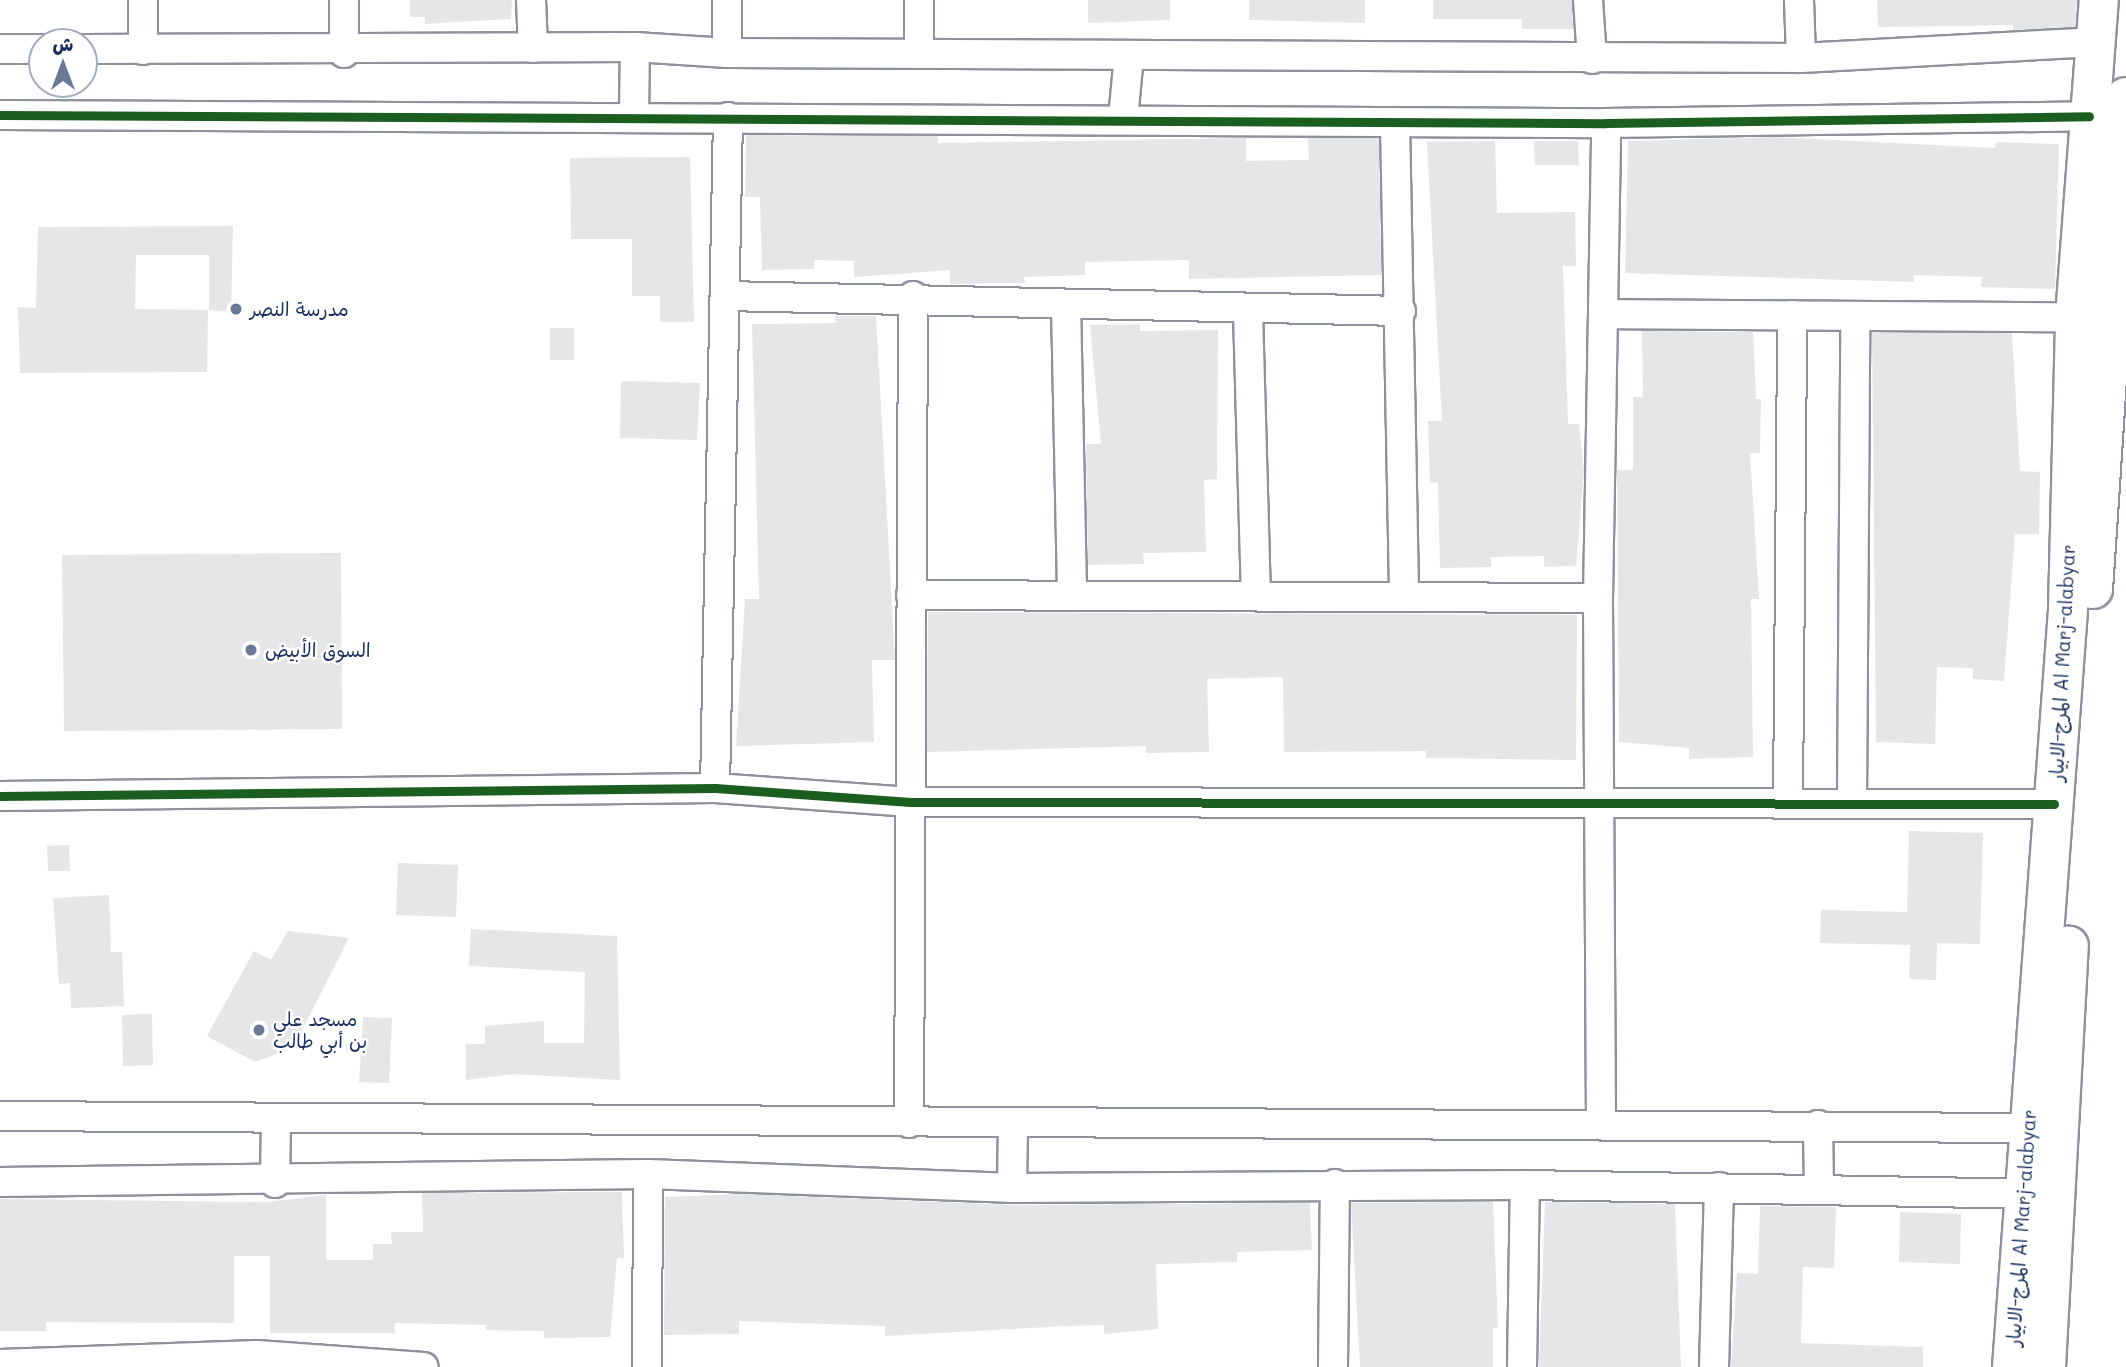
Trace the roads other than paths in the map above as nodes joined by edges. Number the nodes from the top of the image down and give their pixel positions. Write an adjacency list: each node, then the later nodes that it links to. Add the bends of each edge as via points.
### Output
1 (143, 0): 15 (street)
2 (344, 0): 16 (street)
3 (531, 0): 11 (street)
4 (727, 0): 17 (street)
5 (919, 0): 18 (street)
6 (1588, 0): 21 (street)
7 (1799, 0): 20 (street)
8 (2099, 0): 9 (main road, المرج-الابيار Al Marj-alabyar)
9 (2099, 42): 20 (street); 25 (main road, المرج-الابيار Al Marj-alabyar)
10 (635, 47): 11 (street); 17 (street); 24 (street)
11 (533, 48): 16 (street)
12 (0, 49): 13 (street)
13 (28, 49)
14 (98, 49): 15 (street)
15 (143, 50): 16 (street)
16 (344, 53)
17 (727, 53): 18 (street)
18 (919, 54): 19 (street)
19 (1129, 55): 21 (street); 27 (street)
20 (1801, 58): 21 (street)
21 (1592, 59)
22 (2126, 97): 75 (main road, المرج-الابيار Al Marj-alabyar)
23 (0, 115): 24 (street)
24 (634, 116): 26 (street)
25 (2089, 116): 29 (street); 38 (main road, المرج-الابيار Al Marj-alabyar)
26 (728, 117): 27 (street); 30 (street)
27 (1123, 119): 28 (street)
28 (1395, 122): 29 (street); 33 (street)
29 (1606, 123): 35 (street)
30 (725, 296): 31 (street); 44 (street)
31 (913, 296): 32 (street); 40 (street)
32 (1066, 304): 34 (street); 39 (street)
33 (1401, 311): 34 (street); 42 (street)
34 (1248, 312): 41 (street)
35 (1603, 314): 36 (street); 43 (street)
36 (1792, 315): 37 (street); 46 (street)
37 (1855, 316): 38 (street); 47 (street)
38 (2075, 317): 50 (main road, المرج-الابيار Al Marj-alabyar, via 2068,610)
39 (1072, 593): 40 (street); 41 (street)
40 (911, 595): 48 (street)
41 (1256, 595): 42 (street)
42 (1404, 597): 43 (street)
43 (1598, 598): 49 (street)
44 (715, 788): 45 (street); 48 (street)
45 (0, 796)
46 (1788, 800): 47 (street); 49 (street)
47 (1852, 800): 50 (street)
48 (910, 802): 49 (street); 54 (street)
49 (1598, 803): 53 (street)
50 (2054, 804): 57 (main road, المرج-الابيار Al Marj-alabyar)
51 (0, 1116): 52 (street)
52 (276, 1119): 54 (street); 60 (street)
53 (1601, 1122): 55 (street); 56 (street)
54 (909, 1123): 55 (street)
55 (1013, 1125): 65 (street)
56 (1818, 1125): 57 (street); 64 (street)
57 (2028, 1128): 66 (main road, المرج-الابيار Al Marj-alabyar)
58 (648, 1174): 60 (street); 65 (street); 70 (street)
59 (0, 1181): 60 (street)
60 (275, 1183)
61 (1335, 1184): 62 (street); 65 (street); 71 (street)
62 (1525, 1185): 63 (street); 72 (street)
63 (1719, 1187): 64 (street); 73 (street)
64 (1819, 1187): 66 (street)
65 (1012, 1188)
66 (2023, 1194): 74 (main road, المرج-الابيار Al Marj-alabyar)
67 (256, 1361): 68 (street); 69 (street)
68 (0, 1364)
69 (424, 1367)
70 (647, 1367)
71 (1333, 1367)
72 (1522, 1367)
73 (1714, 1367)
74 (2012, 1367)
75 (2046, 1367)

